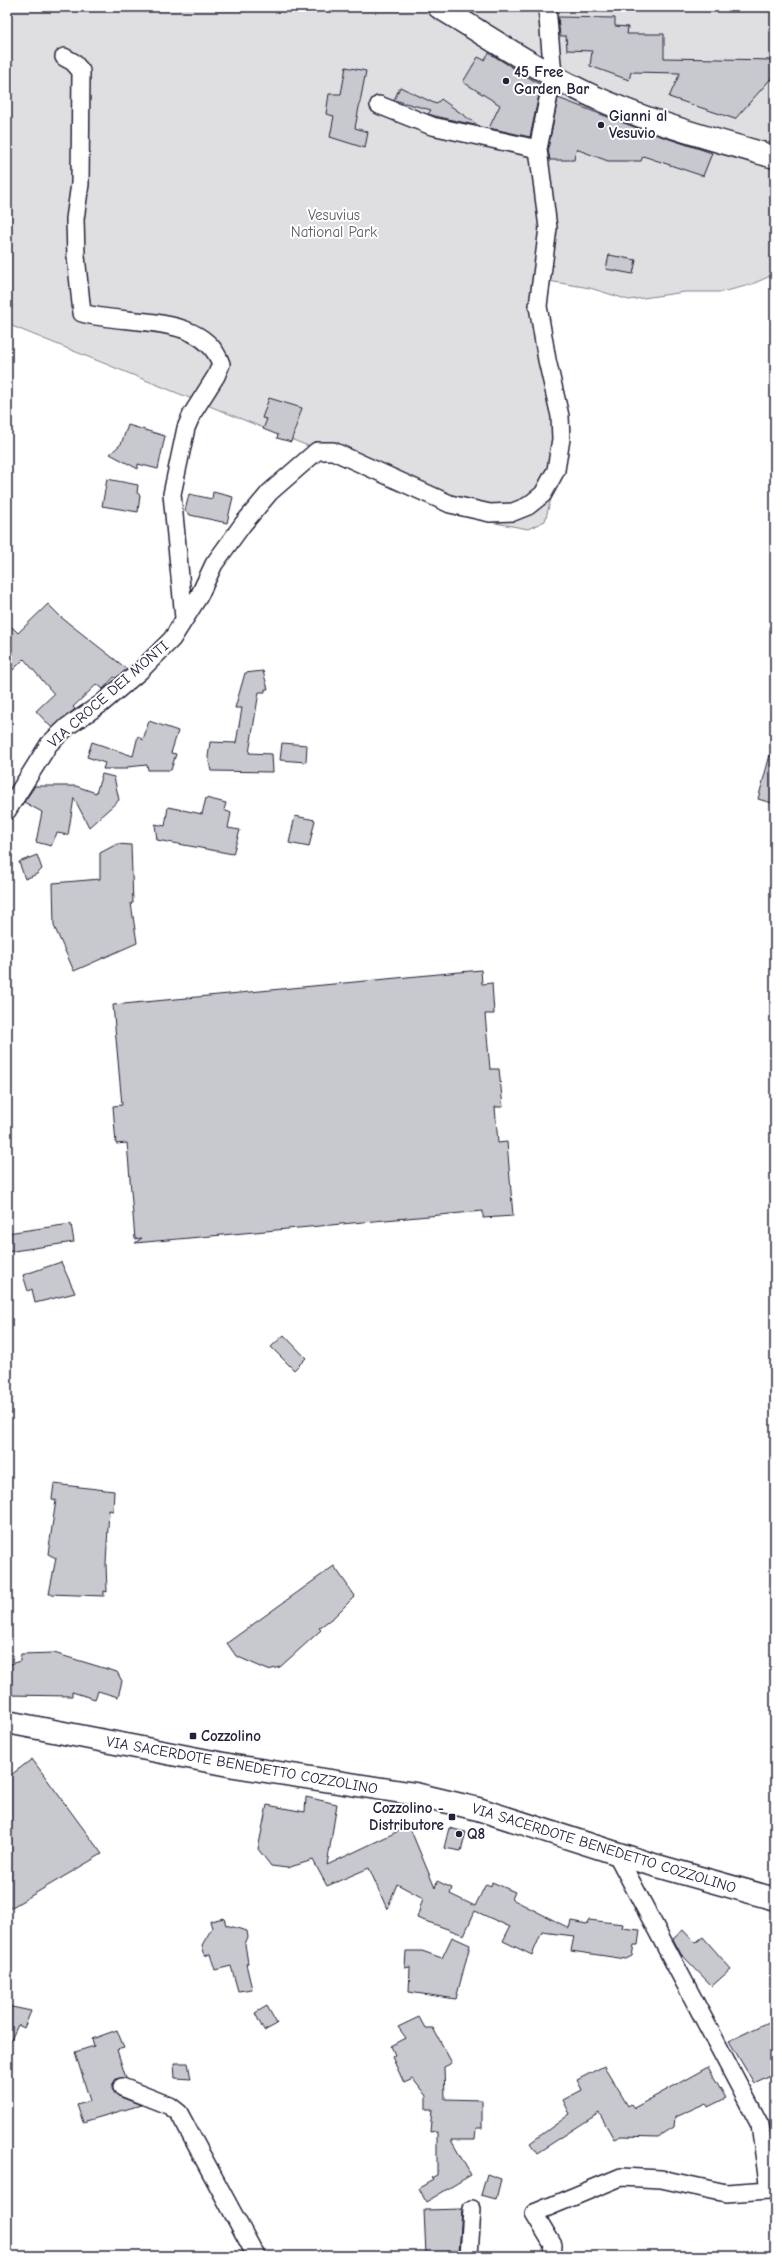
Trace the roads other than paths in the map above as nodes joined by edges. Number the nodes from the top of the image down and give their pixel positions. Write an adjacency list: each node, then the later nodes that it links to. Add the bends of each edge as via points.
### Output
1 (439, 7): 4 (main road)
2 (547, 7): 4 (street, VIA CROCE DEI MONTI)
3 (64, 57): 8 (street, via 81,71 80,184 75,219 82,313 191,332 209,343 221,364 186,428 172,494)
4 (553, 75): 6 (street, VIA CROCE DEI MONTI); 7 (main road, via 607,103 684,132)
5 (379, 105): 6 (street, via 432,126)
6 (538, 149): 8 (street, VIA CROCE DEI MONTI, via 548,228 538,306 560,416 561,438 556,470 543,494 528,506 513,512 490,513 472,510 450,504 333,451 317,451 270,492 243,524 214,564 199,596)
7 (775, 157)
8 (184, 618): 9 (street, VIA CROCE DEI MONTI, via 172,639 140,671 101,704 68,726 49,744)
9 (7, 812)
10 (7, 1722): 11 (main road, VIA SACERDOTE BENEDETTO COZZOLINO, via 234,1766 415,1794 478,1809)
11 (616, 1853): 12 (main road, VIA SACERDOTE BENEDETTO COZZOLINO); 14 (street)
12 (775, 1898)
13 (122, 2087): 16 (street, via 170,2106 179,2113)
14 (768, 2130): 18 (street, via 769,2190 726,2193 661,2179 621,2177 534,2212 553,2245)
15 (472, 2209): 17 (street)
16 (256, 2256)
17 (469, 2256)
18 (552, 2256)

